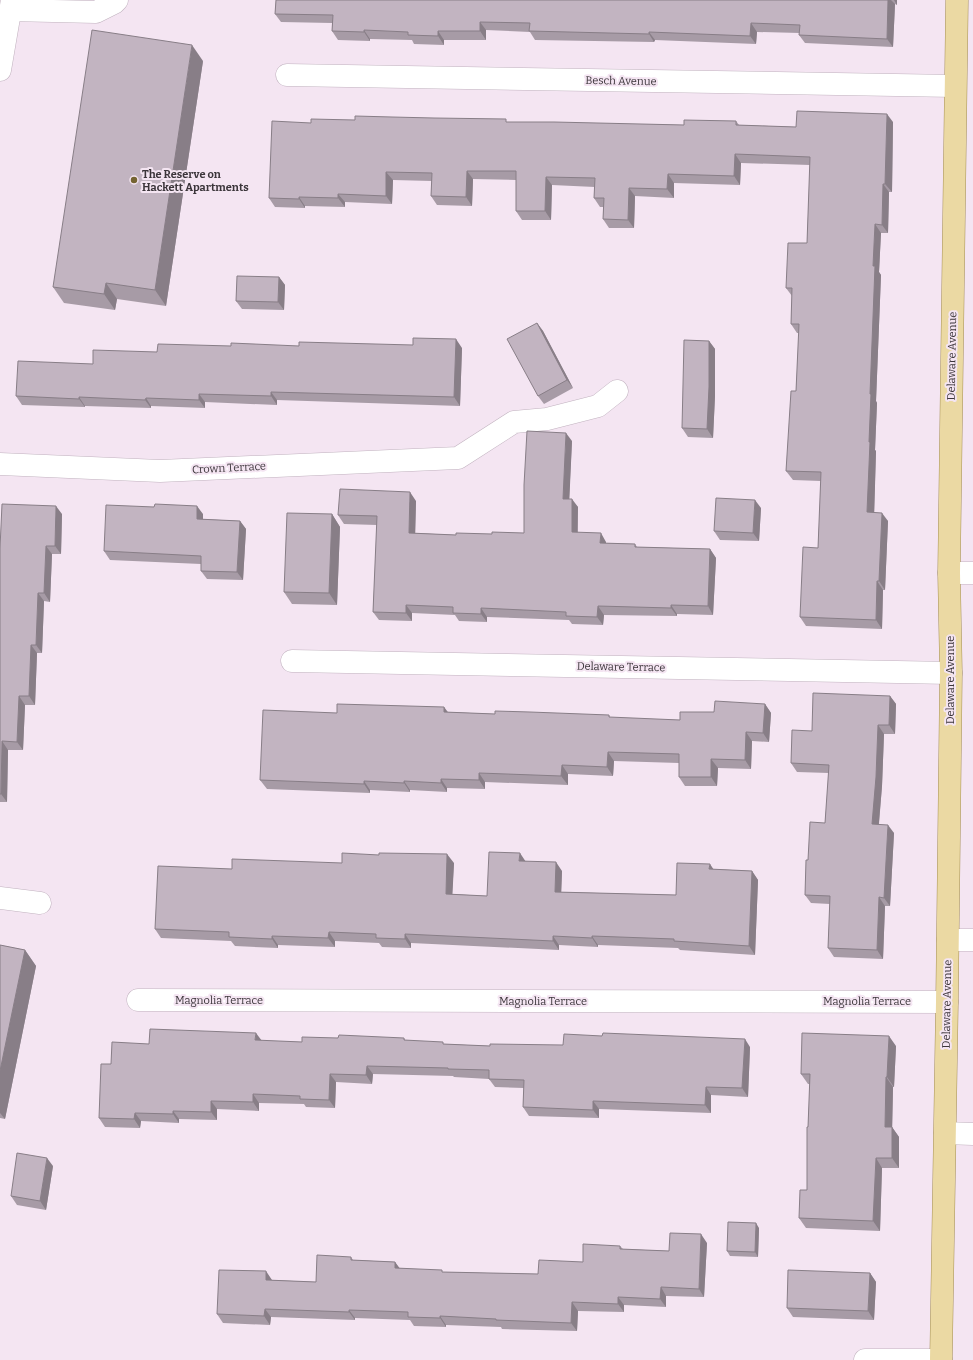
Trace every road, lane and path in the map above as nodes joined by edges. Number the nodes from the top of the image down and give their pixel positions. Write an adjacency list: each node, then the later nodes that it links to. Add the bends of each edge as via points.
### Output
1 (117, 0): 3 (street, via 96,12)
2 (957, 0): 6 (main road, Delaware Avenue)
3 (11, 5): 4 (street)
4 (0, 70)
5 (287, 75): 6 (street, Besch Avenue)
6 (955, 86): 9 (main road, Delaware Avenue)
7 (617, 391): 8 (street, Crown Terrace, via 598,406 547,419 514,422 458,458 160,471)
8 (0, 464)
9 (949, 573): 10 (street); 12 (main road, Delaware Avenue)
10 (973, 573)
11 (292, 661): 12 (street, Delaware Terrace)
12 (951, 673): 15 (main road, Delaware Avenue)
13 (0, 898): 14 (street)
14 (40, 903)
15 (948, 940): 16 (street); 18 (main road, Delaware Avenue)
16 (973, 940)
17 (138, 1000): 18 (street, Magnolia Terrace)
18 (947, 1002): 19 (main road, Delaware Avenue)
19 (945, 1133): 20 (street); 22 (main road, Delaware Avenue)
20 (973, 1134)
21 (865, 1360): 22 (street)
22 (941, 1360)

